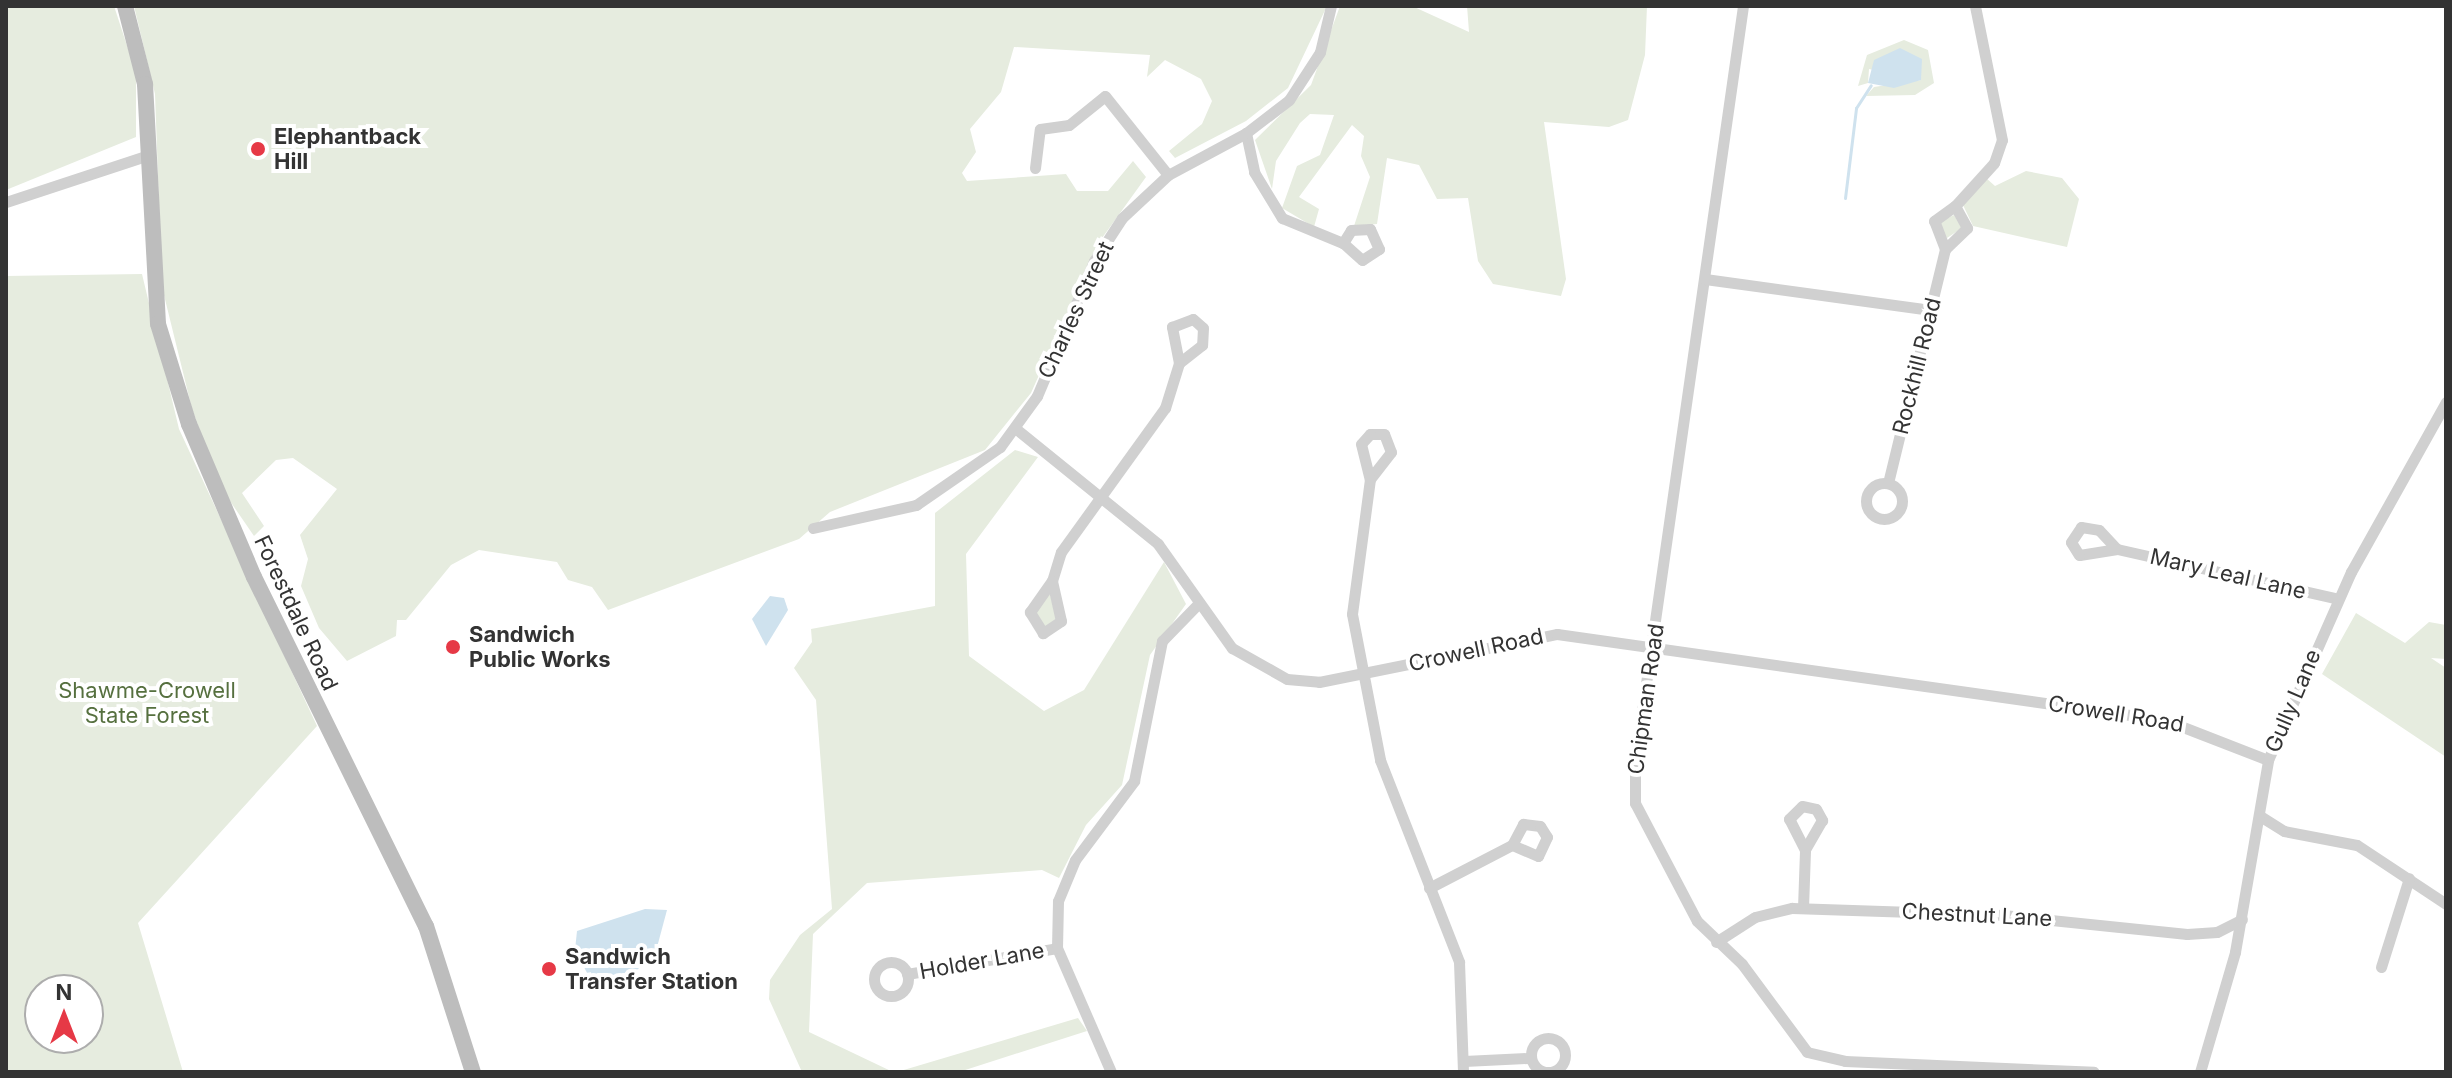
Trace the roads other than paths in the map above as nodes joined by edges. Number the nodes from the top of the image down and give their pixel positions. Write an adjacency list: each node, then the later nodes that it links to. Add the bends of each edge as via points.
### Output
1 (125, 6): 6 (main road, Forestdale Road, via 145,84)
2 (1331, 6): 5 (street, Charles Street, via 1320,52 1300,88)
3 (1743, 6): 13 (street, Chipman Road)
4 (1975, 6): 10 (street, Rockhill Road, via 2002,140 1994,163)
5 (1246, 133): 8 (street, Charles Street); 11 (street, via 1273,208 1295,227)
6 (149, 155): 9 (street); 44 (main road, Forestdale Road, via 154,295 189,424 254,577 426,926)
7 (1035, 168): 8 (street, via 1040,129 1069,125 1105,96)
8 (1168, 175): 17 (street, Charles Street, via 1100,251 1045,380)
9 (6, 202)
10 (1955, 206): 12 (street, Rockhill Road, via 1967,228); 12 (street, Rockhill Road, via 1934,221)
11 (1343, 243)
12 (1945, 249): 14 (street, Rockhill Road)
13 (1705, 279): 14 (street); 26 (street, Chipman Road)
14 (1931, 310): 19 (street, Rockhill Road)
15 (1179, 363): 20 (street, via 1165,408)
16 (2446, 402): 24 (street, Gully Lane)
17 (1015, 428): 20 (street, Crowell Road); 21 (street, Charles Street, via 968,474 916,505)
18 (1370, 479): 27 (street, via 1351,595)
19 (1888, 483)
20 (1104, 495): 23 (street, via 1061,552); 25 (street, Crowell Road, via 1158,544)
21 (813, 528)
22 (2117, 549): 24 (street, Mary Leal Lane)
23 (1052, 581)
24 (2338, 599): 28 (street, Gully Lane)
25 (1199, 603): 27 (street, Crowell Road, via 1232,648 1268,673 1298,682); 38 (street, via 1162,641 1134,781 1065,877)
26 (1653, 646): 27 (street, Crowell Road, via 1539,634); 28 (street, Crowell Road, via 2180,722); 37 (street, Chipman Road, via 1635,803 1686,906)
27 (1361, 674): 33 (street, via 1380,760)
28 (2268, 760): 29 (street, Gully Lane)
29 (2260, 816): 32 (street, via 2284,831 2357,845); 36 (street, Gully Lane)
30 (1512, 845): 33 (street)
31 (1805, 850): 35 (street)
32 (2409, 878): 34 (street); 39 (street)
33 (1429, 888): 42 (street, via 1459,962)
34 (2446, 904)
35 (1803, 908): 36 (street, Chestnut Lane, via 2003,915 2187,934 2217,932); 37 (street, Chestnut Lane, via 1755,917)
36 (2242, 919): 48 (street, Gully Lane)
37 (1716, 942): 43 (street, Chipman Road, via 1742,964 1807,1052 1845,1061)
38 (1057, 948): 40 (street, Holder Lane); 45 (street)
39 (2381, 967)
40 (907, 974)
41 (1528, 1058): 42 (street); 46 (street); 46 (street, via 1542,1039 1558,1041 1565,1061)
42 (1463, 1067)
43 (1974, 1068): 47 (street, Chipman Road)
44 (473, 1072)
45 (1111, 1072)
46 (1548, 1072)
47 (2094, 1072)
48 (2201, 1072)

